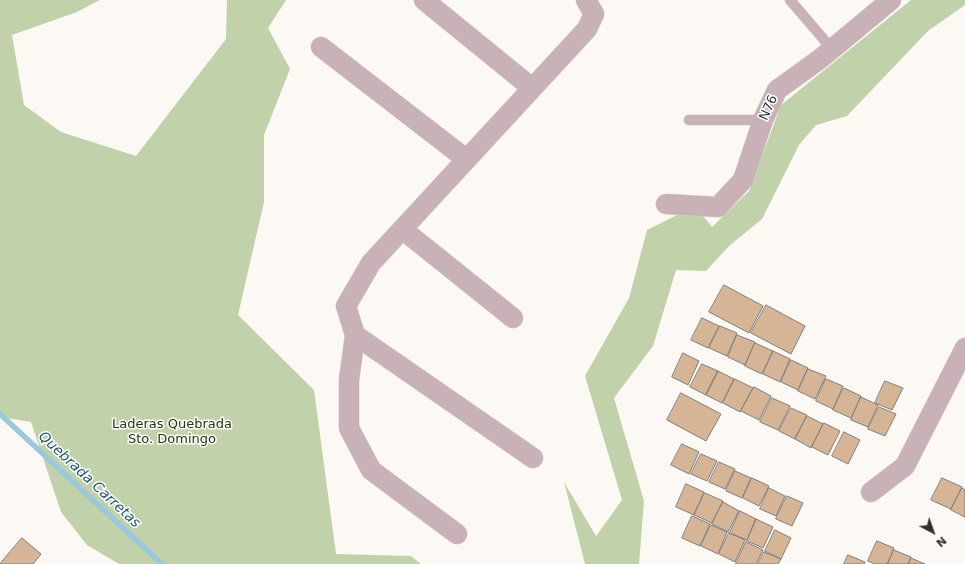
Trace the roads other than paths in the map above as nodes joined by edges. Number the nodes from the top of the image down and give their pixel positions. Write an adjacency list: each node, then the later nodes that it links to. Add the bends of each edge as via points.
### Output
1 (424, 0): 7 (street)
2 (586, 0): 7 (street, via 594,14 587,29)
3 (790, 0): 6 (lane)
4 (891, 0): 6 (street, N76)
5 (321, 47): 10 (street)
6 (832, 49): 9 (street, N76, via 777,90)
7 (532, 88): 10 (street)
8 (689, 120): 9 (lane)
9 (763, 120): 11 (street, N76, via 743,180 718,207)
10 (466, 159): 12 (street)
11 (666, 204)
12 (402, 229): 13 (street); 14 (street, via 371,263 346,306)
13 (513, 318)
14 (355, 335): 16 (street); 18 (street, via 349,380 349,428 371,470)
15 (965, 348): 17 (street, via 905,466)
16 (532, 458)
17 (871, 492)
18 (457, 534)

